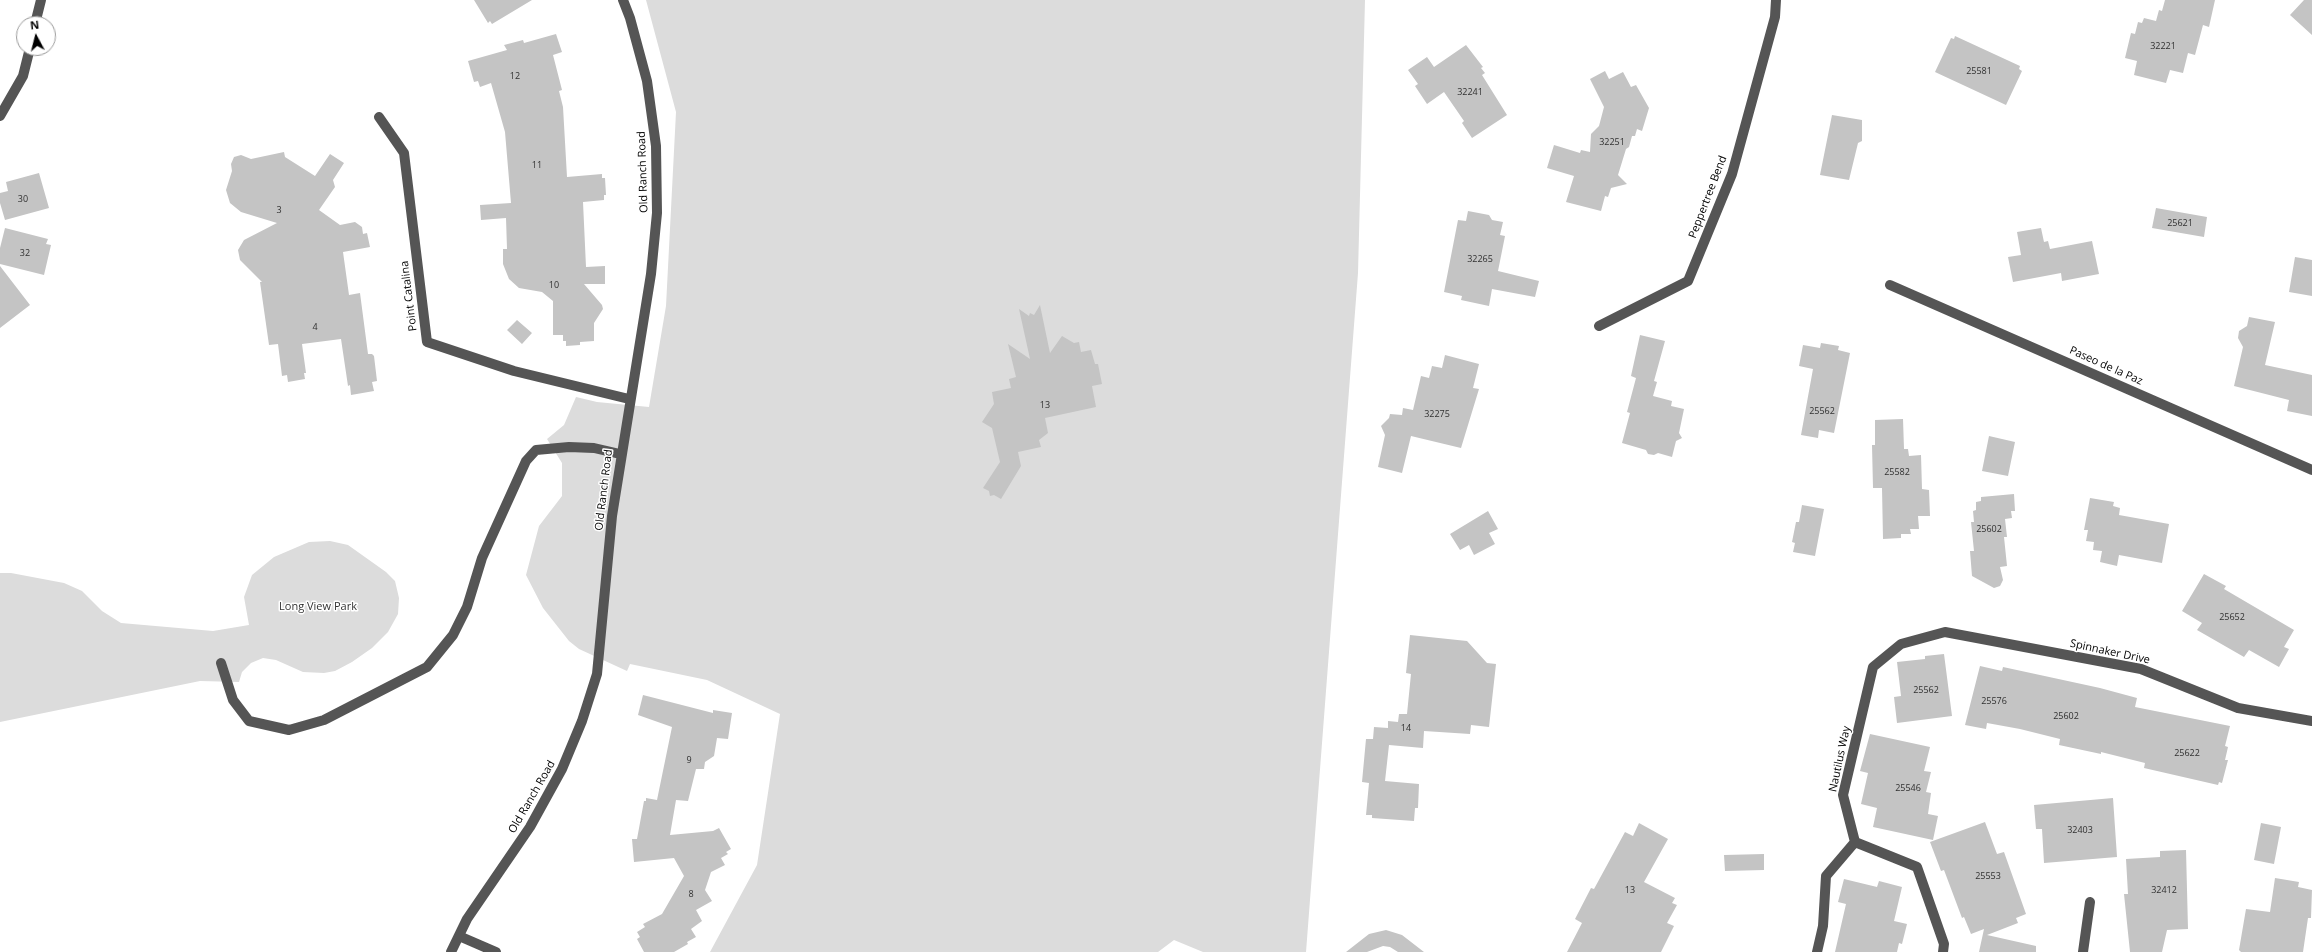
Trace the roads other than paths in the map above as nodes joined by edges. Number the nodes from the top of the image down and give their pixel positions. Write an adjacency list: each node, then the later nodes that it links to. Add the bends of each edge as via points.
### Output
1 (41, 0): 4 (street)
2 (623, 0): 10 (street, Old Ranch Road, via 647,81 656,146 657,213 651,274)
3 (1776, 0): 9 (street, Peppertree Bend, via 1775,17 1732,174 1688,281)
4 (37, 16)
5 (28, 56): 6 (street, via 23,76)
6 (0, 116)
7 (379, 117): 10 (street, Point Catalina, via 404,153 427,342 514,371)
8 (1890, 285): 12 (street, Paseo de la Paz)
9 (1599, 326)
10 (630, 399): 11 (street, Old Ranch Road)
11 (620, 454): 14 (street, via 594,448 569,447 536,450 526,461 482,558 467,606 452,635 427,667 324,720 289,730 249,721 234,700); 18 (street, Old Ranch Road, via 597,674 582,721 562,769 530,827 471,913)
12 (2312, 470)
13 (1945, 632): 15 (street, Spinnaker Drive, via 2141,669 2238,708); 16 (street, Nautilus Way, via 1901,644 1873,667 1843,795)
14 (221, 663)
15 (2312, 721)
16 (1855, 842): 21 (street, via 1826,876 1824,926); 22 (street, via 1917,867 1944,944)
17 (2090, 902): 23 (street)
18 (459, 936): 19 (street, Old Ranch Road); 20 (street)
19 (451, 952)
20 (496, 952)
21 (1817, 952)
22 (1943, 952)
23 (2083, 952)

